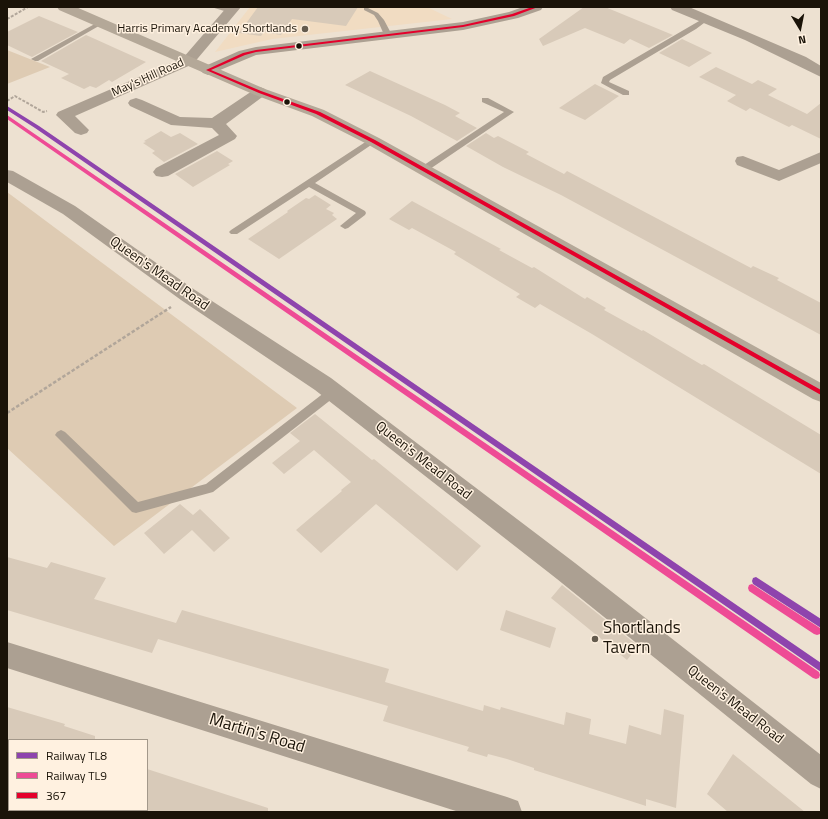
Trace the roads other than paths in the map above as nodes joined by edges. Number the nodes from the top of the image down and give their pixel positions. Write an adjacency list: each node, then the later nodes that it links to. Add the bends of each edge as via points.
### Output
1 (64, 7): 8 (street)
2 (214, 7): 5 (lane)
3 (536, 7): 9 (street, via 490,21)
4 (677, 7): 7 (street)
5 (232, 9): 11 (street, May's Hill Road)
6 (366, 9): 9 (lane, via 376,14)
7 (706, 19): 13 (street, via 801,60); 15 (lane, via 606,79 605,83)
8 (102, 22): 10 (lane); 11 (street)
9 (388, 35): 12 (street, via 256,51)
10 (35, 58)
11 (188, 60): 12 (street); 19 (street, May's Hill Road, via 64,115)
12 (208, 70): 14 (street)
13 (821, 72)
14 (260, 92): 18 (street); 20 (street, via 318,113)
15 (626, 93)
16 (485, 100): 23 (lane, via 510,112)
17 (136, 103): 18 (street, via 177,122)
18 (216, 123): 24 (street, via 229,136)
19 (81, 130)
20 (373, 141): 23 (street); 26 (lane)
21 (821, 157): 22 (street, via 779,176)
22 (743, 161)
23 (424, 169): 30 (street)
24 (162, 172)
25 (7, 175): 29 (street, Queen's Mead Road, via 69,210 188,295)
26 (309, 183): 27 (lane, via 362,213); 28 (lane)
27 (345, 226)
28 (234, 232)
29 (333, 392): 31 (lane, via 209,488 136,508); 33 (street, Queen's Mead Road, via 566,571)
30 (821, 393)
31 (61, 435)
32 (7, 655): 34 (street, Martin's Road)
33 (821, 774)
34 (507, 812)

